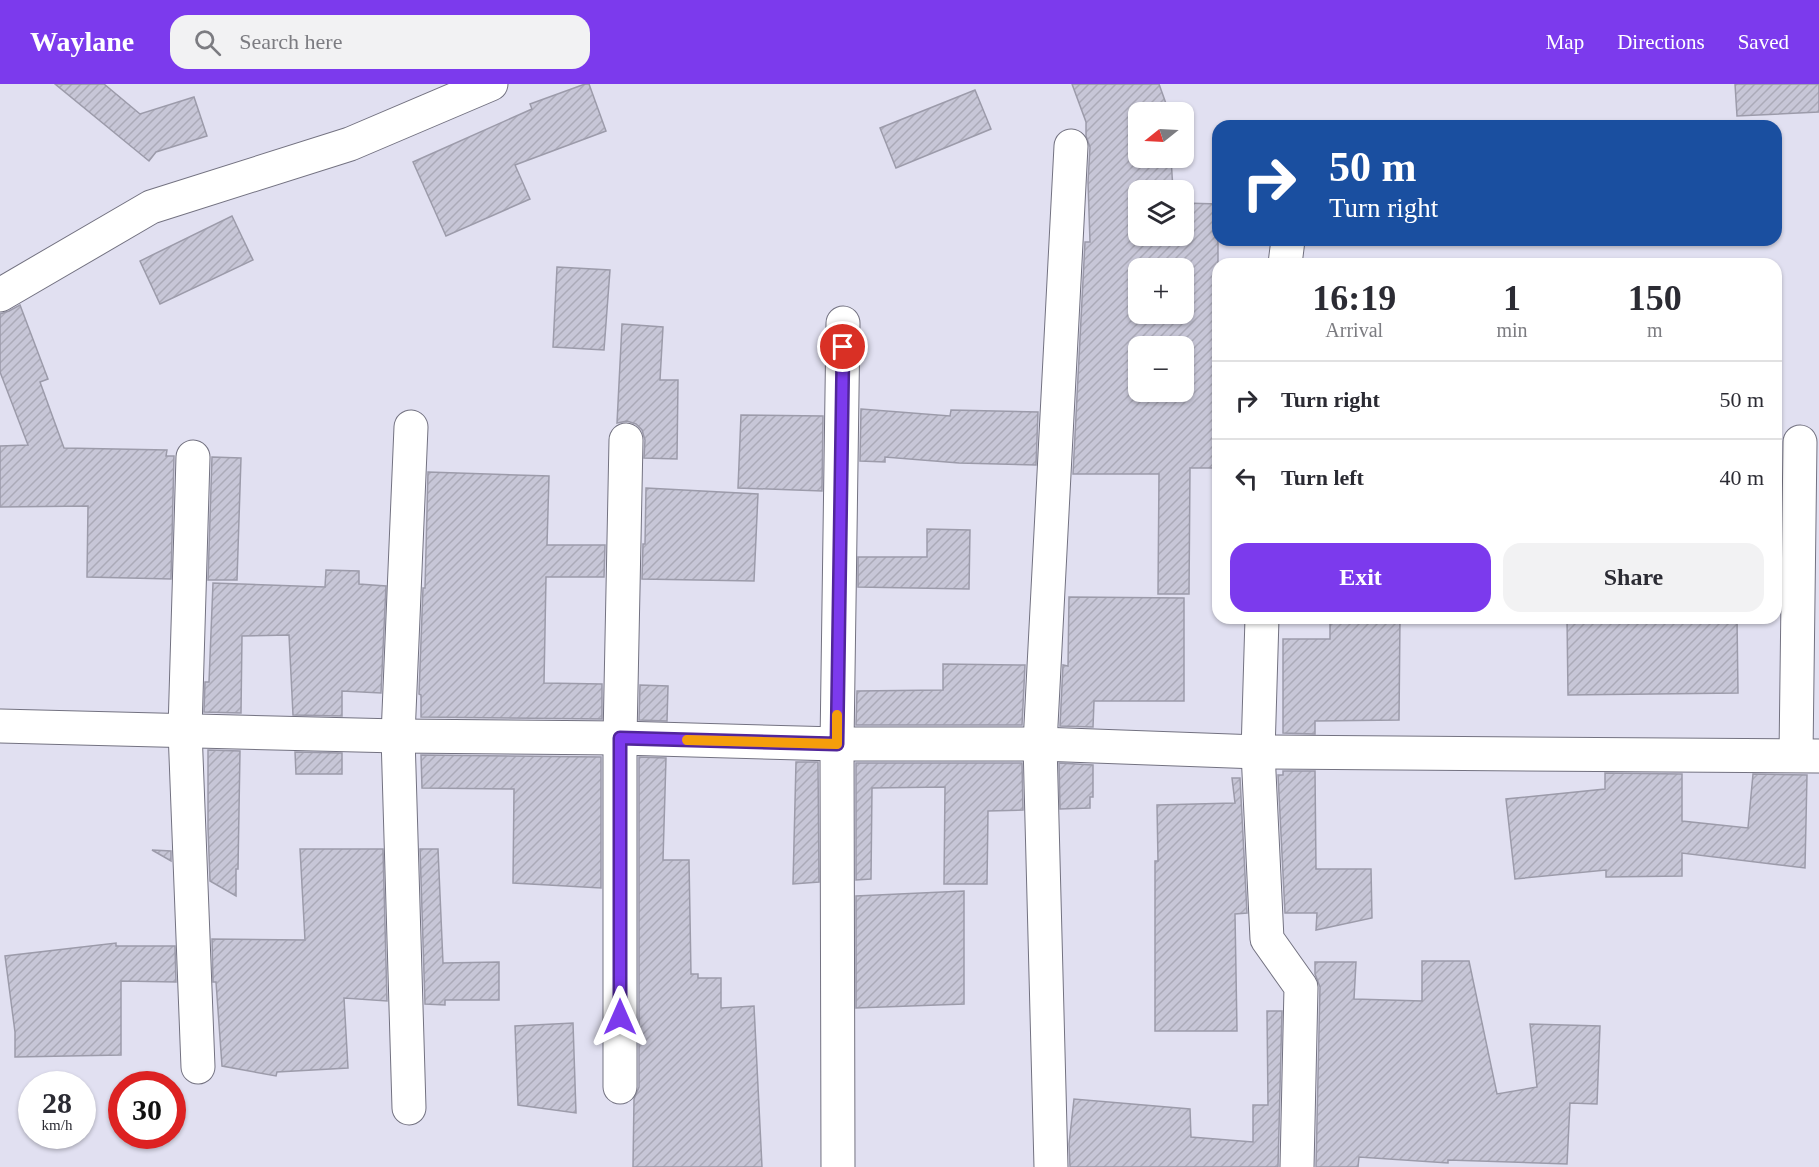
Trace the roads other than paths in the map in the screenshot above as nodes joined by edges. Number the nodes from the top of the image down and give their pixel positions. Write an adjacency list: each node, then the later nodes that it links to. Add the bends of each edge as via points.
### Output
1 (491, 84): 3 (street, via 350,144 151,207)
2 (1071, 146): 15 (street)
3 (0, 295)
4 (843, 323): 14 (street)
5 (411, 427): 12 (street)
6 (626, 440): 13 (street)
7 (1800, 442): 17 (street)
8 (193, 457): 11 (street)
9 (1262, 624): 16 (street)
10 (0, 726): 11 (street)
11 (185, 730): 12 (street); 18 (street)
12 (398, 736): 13 (street); 20 (street)
13 (620, 738): 14 (street); 19 (street)
14 (837, 744): 15 (street); 21 (street)
15 (1040, 744): 16 (street); 22 (street)
16 (1258, 752): 17 (street); 23 (street, via 1267,939 1302,987)
17 (1807, 755)
18 (198, 1067)
19 (620, 1087)
20 (409, 1108)
21 (838, 1167)
22 (1051, 1167)
23 (1297, 1167)

